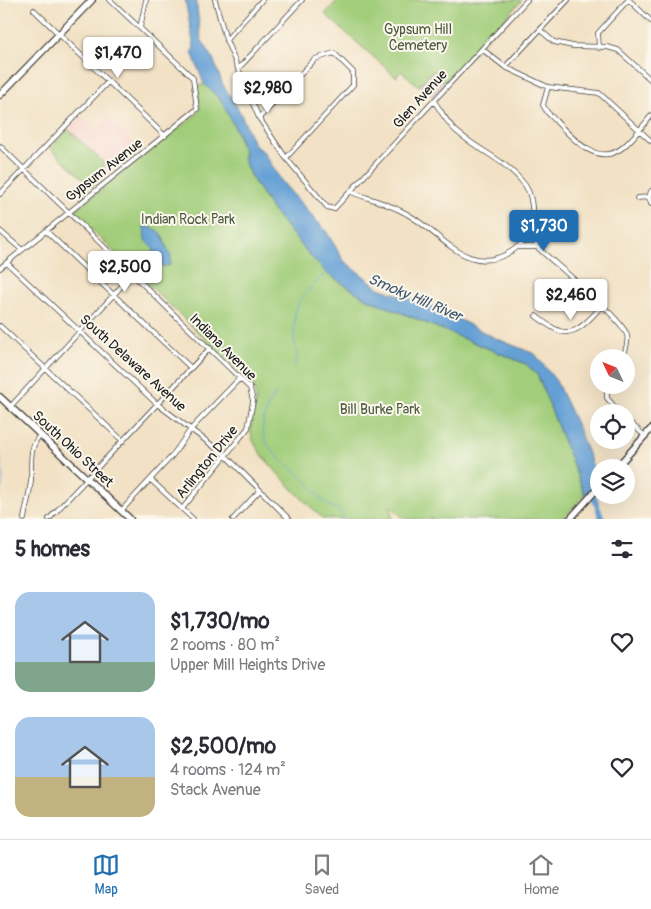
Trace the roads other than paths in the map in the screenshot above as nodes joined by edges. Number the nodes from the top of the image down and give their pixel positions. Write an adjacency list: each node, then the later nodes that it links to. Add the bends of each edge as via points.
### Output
1 (92, 0): 14 (street)
2 (110, 0): 12 (street)
3 (146, 0): 12 (street)
4 (215, 0): 15 (street)
5 (262, 0): 15 (street)
6 (302, 0): 19 (street)
7 (527, 0): 17 (street, Glen Avenue)
8 (568, 0): 13 (street)
9 (628, 0): 11 (street); 16 (street, via 598,33)
10 (34, 10): 14 (street)
11 (651, 21)
12 (140, 28): 28 (street, Gypsum Avenue, via 192,78 197,109)
13 (540, 30): 16 (street, via 554,42); 18 (street)
14 (59, 34): 21 (street); 23 (street)
15 (226, 40): 19 (street)
16 (599, 48): 20 (street, via 618,50)
17 (482, 49): 18 (street); 24 (street, Glen Avenue)
18 (505, 68): 22 (street)
19 (238, 69): 26 (street)
20 (651, 80)
21 (108, 82): 28 (street); 32 (street)
22 (548, 87): 27 (street, via 599,93); 27 (street, via 543,105 547,112 595,154 607,156 621,148)
23 (0, 95)
24 (434, 101): 34 (street, Glen Avenue); 40 (street, via 455,130 500,159 526,187 532,202)
25 (651, 116): 27 (street)
26 (259, 118): 31 (street); 31 (street, via 315,59 334,54 353,72 353,85)
27 (639, 130): 29 (street)
28 (166, 136): 39 (street, Gypsum Avenue)
29 (651, 141)
30 (0, 146): 32 (street, Indiana Avenue)
31 (286, 158): 34 (street, Glen Avenue, via 327,207 334,209)
32 (24, 169): 35 (street); 39 (street, Indiana Avenue)
33 (651, 191): 36 (street)
34 (351, 192): 43 (street, via 416,219 469,258 494,259)
35 (0, 194)
36 (649, 197): 37 (street); 38 (street)
37 (637, 198)
38 (651, 204)
39 (69, 213): 42 (street, Gypsum Avenue); 48 (street, Indiana Avenue)
40 (532, 228): 43 (street); 44 (street)
41 (0, 230): 45 (street)
42 (46, 231): 45 (street, Gypsum Avenue); 49 (street)
43 (519, 247): 44 (street)
44 (537, 247): 50 (street)
45 (22, 250): 46 (street, Gypsum Avenue)
46 (7, 263): 47 (street, Gypsum Avenue); 53 (street, South Delaware Avenue)
47 (0, 268)
48 (132, 275): 49 (street); 54 (street, Indiana Avenue)
49 (113, 295): 53 (street); 56 (street)
50 (602, 306): 51 (street, via 578,328 570,331 560,332); 55 (street, via 628,337)
51 (536, 316)
52 (0, 326): 57 (street)
53 (79, 331): 57 (street); 60 (street, South Delaware Avenue)
54 (210, 348): 56 (street); 58 (street, Indiana Avenue)
55 (625, 349)
56 (191, 368): 60 (street)
57 (45, 369): 61 (street); 68 (street)
58 (240, 378): 63 (street, Indiana Avenue, via 253,394); 64 (street)
59 (0, 397): 61 (street, South Ohio Street)
60 (157, 404): 64 (street, South Delaware Avenue); 68 (street)
61 (10, 406): 66 (street, South Ohio Street)
62 (635, 427): 67 (street)
63 (248, 428): 69 (street, Arlington Drive)
64 (191, 429): 69 (street, South Delaware Avenue); 72 (street)
65 (651, 429): 67 (street)
66 (40, 435): 71 (street, South Ohio Street); 77 (street, via 31,451 31,481)
67 (645, 436): 70 (street)
68 (123, 442): 71 (street)
69 (225, 456): 73 (street, South Delaware Avenue); 75 (street, Arlington Drive)
70 (624, 459)
71 (87, 479): 76 (street, South Ohio Street); 78 (street)
72 (151, 480): 75 (street); 76 (street)
73 (260, 490): 81 (street); 82 (street, South Delaware Avenue)
74 (590, 497): 83 (street)
75 (182, 509): 80 (street)
76 (121, 511): 79 (street, South Ohio Street)
77 (24, 519)
78 (49, 519)
79 (130, 519)
80 (193, 519)
81 (233, 519)
82 (289, 519)
83 (570, 519)

